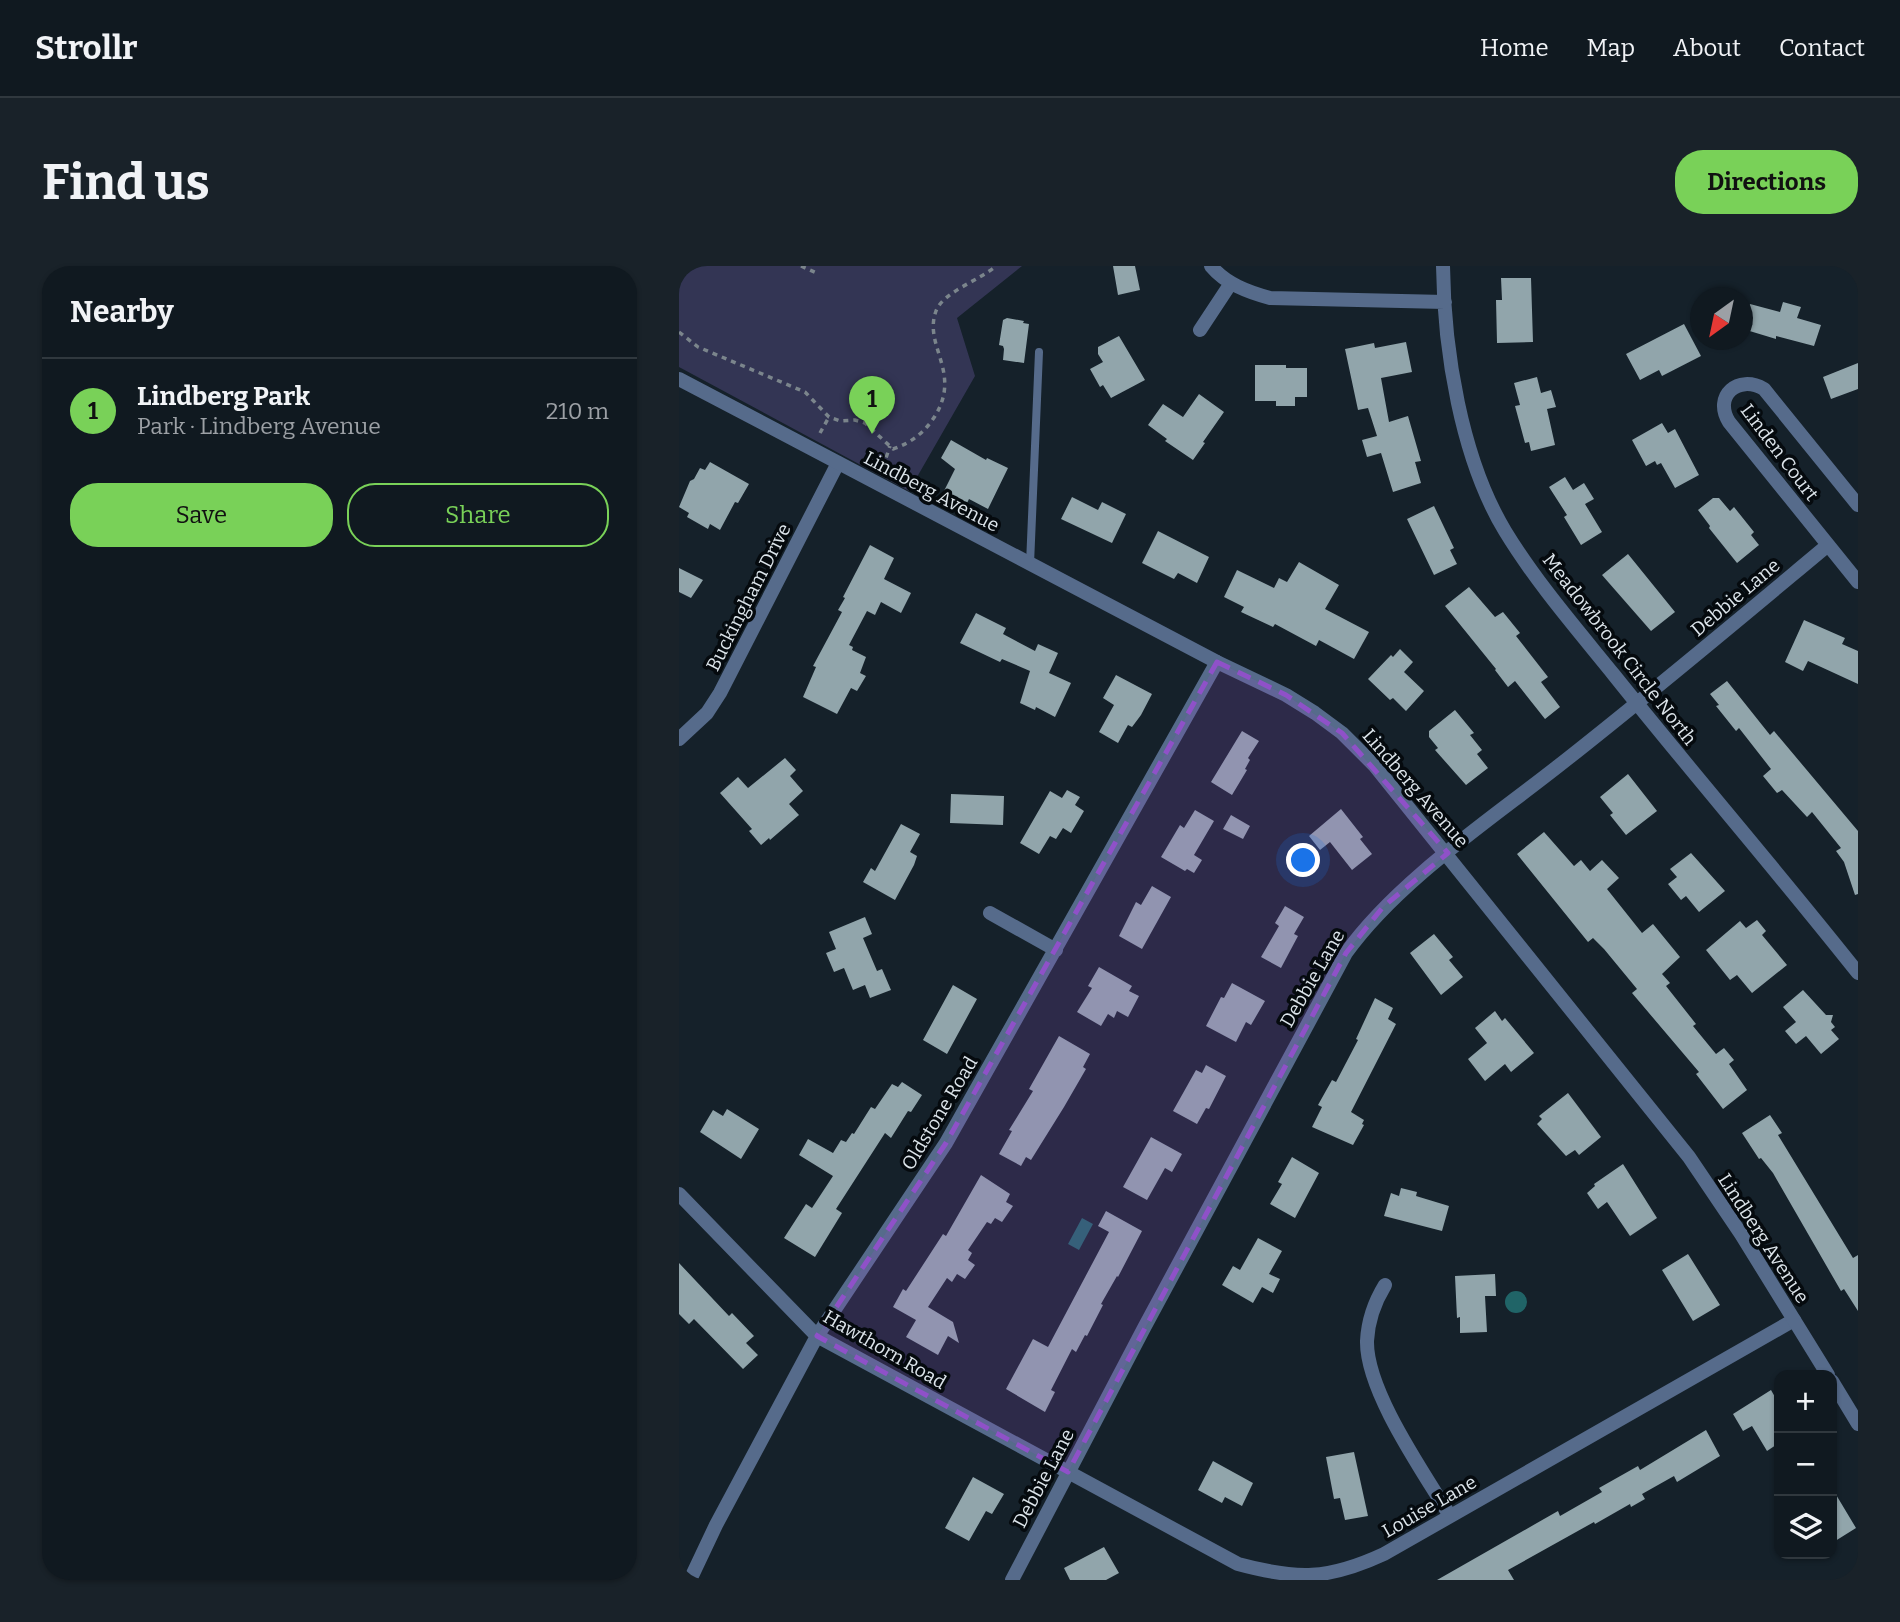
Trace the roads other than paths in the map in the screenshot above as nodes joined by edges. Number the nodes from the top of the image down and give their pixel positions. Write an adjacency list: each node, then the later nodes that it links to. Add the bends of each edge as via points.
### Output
1 (1211, 266): 3 (street)
2 (1443, 266): 4 (street, Meadowbrook Circle North)
3 (1231, 283): 4 (street, via 1270,298); 5 (street)
4 (1445, 302): 14 (street, Meadowbrook Circle North, via 1458,403 1490,500 1546,591)
5 (1200, 330)
6 (1039, 352): 11 (lane)
7 (679, 379): 8 (street, Lindberg Avenue)
8 (838, 463): 11 (street, Lindberg Avenue); 15 (street, Buckingham Drive, via 720,693 707,713)
9 (1858, 505): 10 (street, Linden Court, via 1764,388 1743,383 1733,387 1723,405 1725,416)
10 (1828, 545): 12 (street, Linden Court); 14 (street, Debbie Lane)
11 (1030, 564): 13 (street, Lindberg Avenue)
12 (1858, 582)
13 (1217, 662): 16 (street, Lindberg Avenue, via 1286,695 1342,733); 18 (street, Oldstone Road)
14 (1637, 704): 16 (street, Debbie Lane); 19 (street, Meadowbrook Circle North)
15 (679, 739)
16 (1448, 853): 22 (street, Lindberg Avenue, via 1689,1157); 27 (street, Debbie Lane, via 1383,907 1346,953)
17 (990, 913): 18 (street)
18 (1056, 950): 23 (street, Oldstone Road, via 946,1143)
19 (1858, 974)
20 (679, 1194): 23 (street, Hawthorn Road)
21 (1385, 1284): 28 (street, via 1369,1320 1369,1359 1396,1428)
22 (1794, 1320): 24 (street, Lindberg Avenue); 28 (street, Louise Lane)
23 (817, 1336): 27 (street, Hawthorn Road); 29 (street, Oldstone Road)
24 (1825, 1370)
25 (1837, 1389): 26 (street)
26 (1858, 1424)
27 (1068, 1472): 28 (street, Louise Lane, via 1238,1564 1294,1578 1356,1567); 30 (street, Debbie Lane)
28 (1450, 1516)
29 (690, 1580)
30 (1012, 1580)

